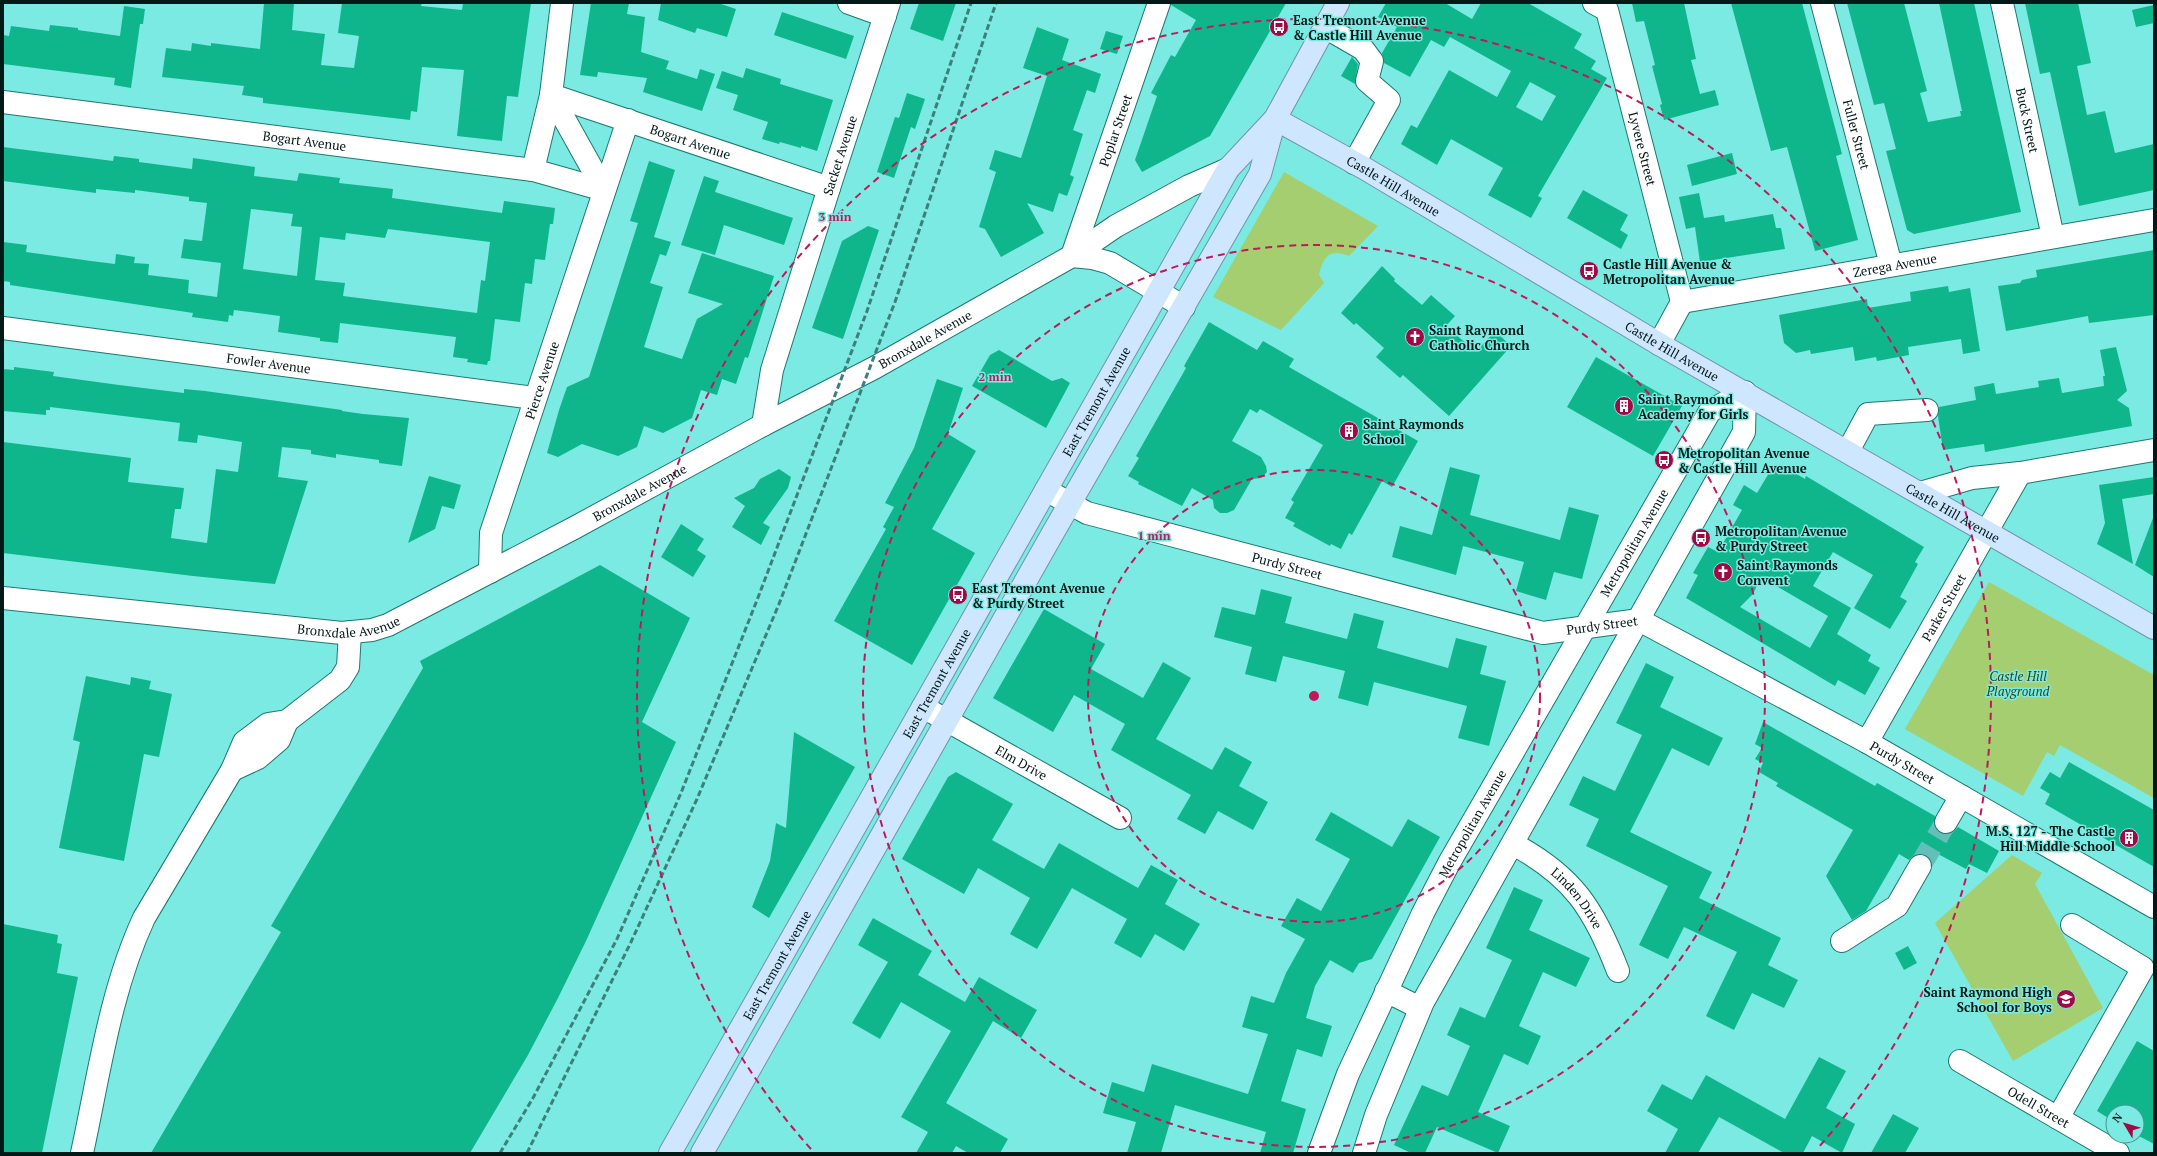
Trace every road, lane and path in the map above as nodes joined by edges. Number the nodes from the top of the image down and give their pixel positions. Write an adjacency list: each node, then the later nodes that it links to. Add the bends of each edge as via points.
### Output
1 (562, 3): 10 (street)
2 (849, 3): 8 (street)
3 (1159, 3): 21 (street, Poplar Street)
4 (1338, 3): 9 (main road, East Tremont Avenue)
5 (1594, 3): 24 (street, Lyvere Street, via 1607,10)
6 (1822, 3): 22 (street, Fuller Street)
7 (2002, 3): 20 (street, Buck Street)
8 (887, 10): 17 (street, Sacket Avenue)
9 (1325, 27): 12 (main road, East Tremont Avenue); 14 (street, via 1363,49 1372,61 1367,81 1389,100)
10 (551, 95): 13 (street, Bogart Avenue); 16 (street); 18 (street)
11 (3, 102): 16 (street, Bogart Avenue)
12 (1275, 119): 14 (main road, Castle Hill Avenue); 15 (main road, East Tremont Avenue); 25 (main road, East Tremont Avenue, via 1260,174)
13 (628, 120): 17 (street, Bogart Avenue); 18 (street, Pierce Avenue)
14 (1354, 163): 27 (main road, Castle Hill Avenue)
15 (1228, 169): 21 (street, Bronxdale Avenue, via 1189,186 1116,226); 23 (main road, East Tremont Avenue)
16 (534, 170): 18 (street, Bogart Avenue)
17 (828, 188): 31 (street, Sacket Avenue, via 772,370)
18 (604, 190): 29 (street, Pierce Avenue)
19 (2154, 220): 20 (street, Zerega Avenue)
20 (2053, 237): 22 (street, Zerega Avenue)
21 (1072, 256): 23 (street, via 1110,263); 31 (street, Bronxdale Avenue, via 874,368)
22 (1892, 265): 24 (street, Zerega Avenue)
23 (1159, 291): 25 (street); 35 (main road, East Tremont Avenue)
24 (1682, 302): 27 (street)
25 (1184, 306): 37 (main road, East Tremont Avenue)
26 (3, 328): 29 (street, Fowler Avenue)
27 (1659, 344): 28 (main road, Castle Hill Avenue)
28 (1745, 392): 33 (main road, Castle Hill Avenue); 41 (street, via 1744,432); 42 (street, Metropolitan Avenue, via 1710,411)
29 (534, 398): 39 (street, Pierce Avenue, via 491,533)
30 (1927, 410): 33 (street, via 1868,414)
31 (763, 425): 39 (street, Bronxdale Avenue)
32 (2154, 450): 34 (street)
33 (1848, 452): 36 (main road, Castle Hill Avenue)
34 (2020, 473): 36 (street, via 1972,478); 38 (street, Parker Street)
35 (1046, 490): 37 (street, Purdy Street); 45 (main road, East Tremont Avenue)
36 (1920, 493): 38 (main road, Castle Hill Avenue)
37 (1070, 504): 42 (street, Purdy Street, via 1087,513 1543,633); 46 (main road, East Tremont Avenue)
38 (1988, 532): 43 (main road, Castle Hill Avenue); 47 (street, Parker Street)
39 (490, 572): 44 (street, Bronxdale Avenue, via 388,625 372,630)
40 (3, 598): 44 (street, Bronxdale Avenue)
41 (1639, 620): 42 (street, Purdy Street); 47 (street, Purdy Street); 51 (street)
42 (1586, 627): 60 (street, Metropolitan Avenue, via 1449,863)
43 (2154, 628)
44 (350, 632): 64 (street, via 345,674 340,680 287,721 268,724 244,742 232,770 165,881 133,941 115,999)
45 (923, 707): 46 (street, Elm Drive); 54 (main road, East Tremont Avenue)
46 (948, 720): 49 (street, Elm Drive); 55 (main road, East Tremont Avenue)
47 (1867, 742): 48 (street, Purdy Street)
48 (1961, 796): 50 (street); 53 (street, Purdy Street)
49 (1120, 818)
50 (1946, 822)
51 (1513, 844): 58 (street, Linden Drive, via 1535,855 1566,880 1593,914); 61 (street)
52 (1920, 866): 57 (street, via 1897,906)
53 (2154, 907)
54 (809, 909): 55 (main road); 65 (main road, East Tremont Avenue)
55 (832, 923): 66 (main road, East Tremont Avenue)
56 (2072, 925): 59 (street)
57 (1842, 941)
58 (1618, 971)
59 (2149, 971): 63 (street)
60 (1386, 992): 61 (street); 67 (street, Metropolitan Avenue, via 1348,1074)
61 (1420, 1008): 68 (street, via 1376,1115)
62 (1960, 1060): 63 (street, Odell Street)
63 (2058, 1118): 69 (street, Odell Street)
64 (82, 1153)
65 (670, 1153)
66 (702, 1153)
67 (1319, 1153)
68 (1364, 1153)
69 (2118, 1153)

